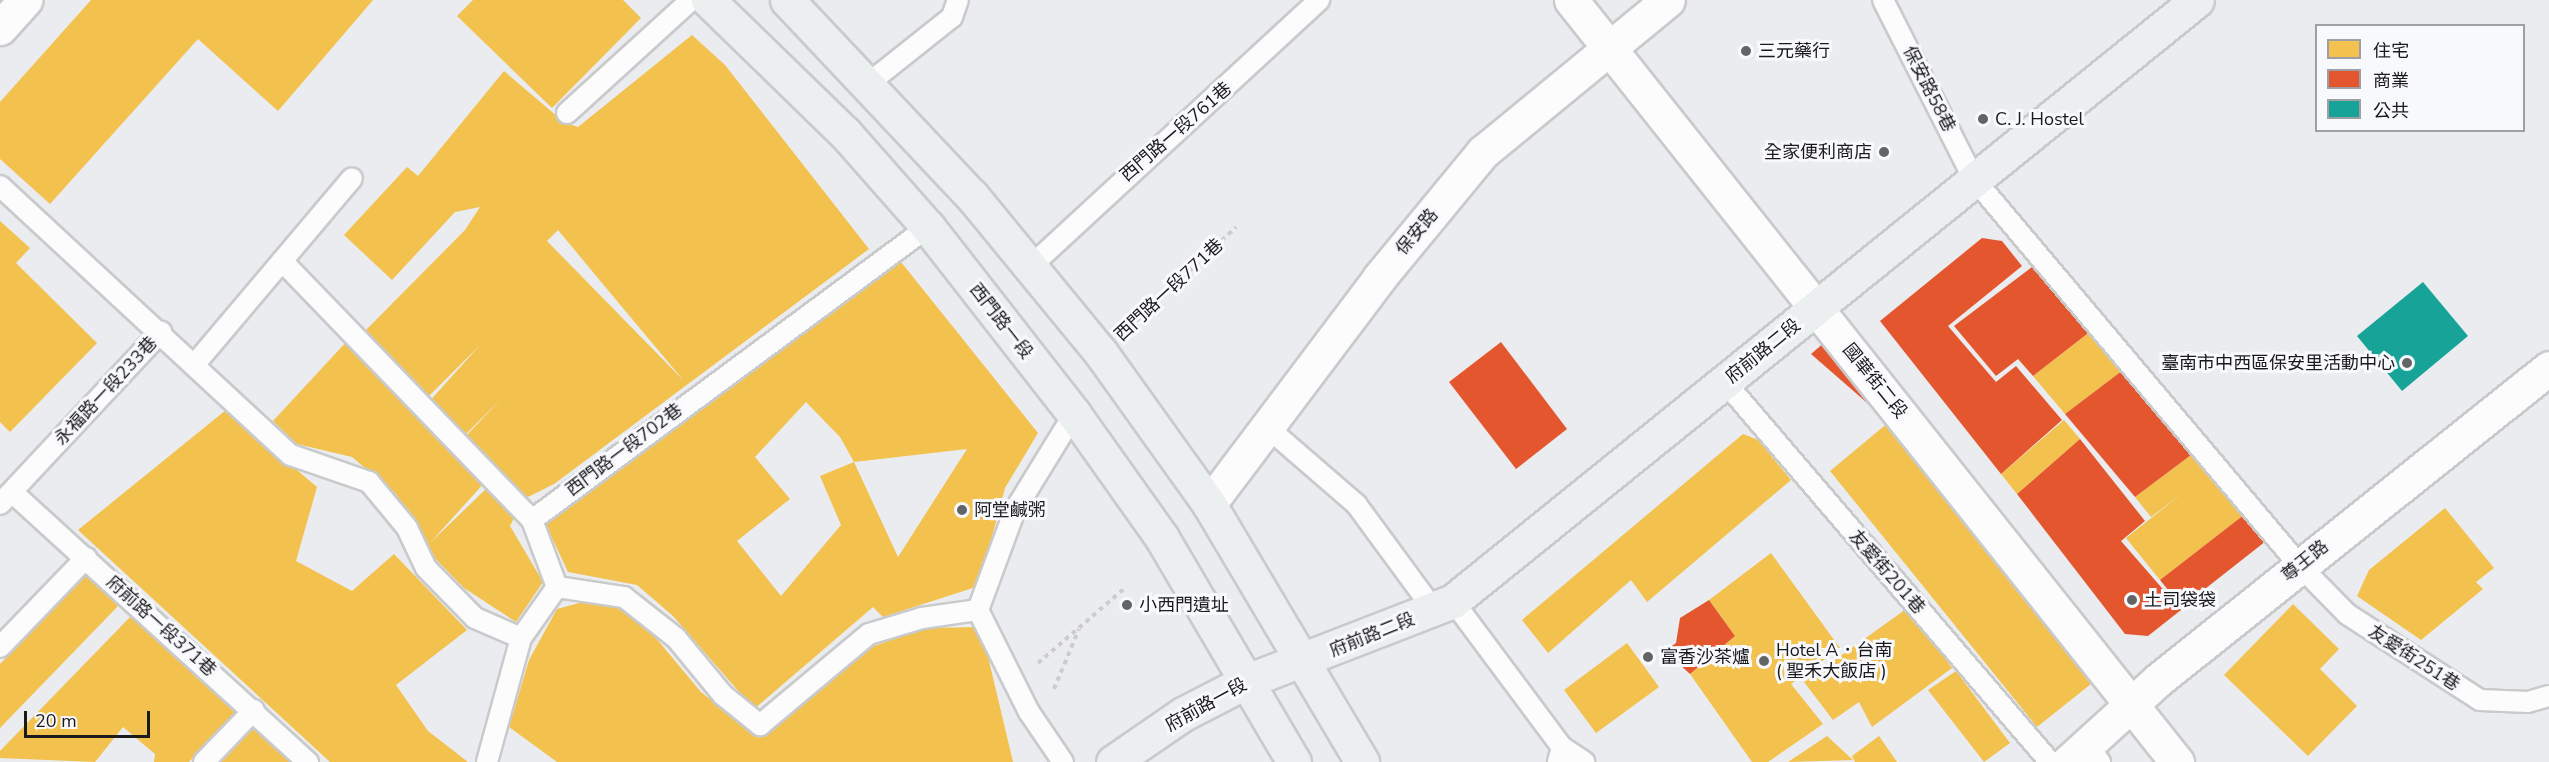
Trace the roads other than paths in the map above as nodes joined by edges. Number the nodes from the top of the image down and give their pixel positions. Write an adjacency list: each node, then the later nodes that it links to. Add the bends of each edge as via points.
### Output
1 (25, 0): 12 (street)
2 (691, 0): 15 (lane)
3 (708, 0): 19 (street, 西門路一段, via 845,133)
4 (787, 0): 14 (street)
5 (968, 0): 11 (lane)
6 (1319, 0): 21 (lane, 西門路一段761巷)
7 (1571, 0): 13 (street, 國華街二段)
8 (1668, 0): 13 (street, 保安路)
9 (1883, 0): 17 (lane, 保安路58巷)
10 (2197, 0): 17 (street, 府前路二段)
11 (955, 8): 14 (lane)
12 (0, 28)
13 (1608, 47): 22 (street, 國華街二段); 28 (street, 保安路, via 1483,152 1379,278)
14 (869, 83): 21 (street)
15 (567, 113)
16 (352, 178): 20 (lane)
17 (1974, 179): 22 (street, 府前路二段); 33 (lane, 保安路58巷)
18 (0, 186): 23 (lane, 永福路一段233巷)
19 (928, 227): 27 (street, 西門路一段); 31 (lane, 西門路一段702巷)
20 (282, 261): 24 (lane); 31 (lane)
21 (1032, 265): 30 (street)
22 (1816, 308): 26 (street, 府前路二段); 42 (street, 國華街二段)
23 (161, 332): 24 (lane); 29 (lane, 永福路一段233巷)
24 (195, 364): 37 (lane, via 291,455 369,482 407,528 426,568 474,618)
25 (2549, 368): 33 (street, 尊王路)
26 (1724, 381): 35 (street, 府前路二段); 54 (lane, 友愛街201巷)
27 (1074, 414): 36 (lane, via 1015,510); 40 (street, 西門路一段, via 1162,538)
28 (1267, 427): 30 (street, 保安路); 35 (lane, via 1356,504)
29 (6, 498): 32 (lane, 府前路一段371巷)
30 (1209, 504): 39 (street)
31 (532, 520): 34 (lane)
32 (86, 558): 38 (lane); 43 (lane, 府前路一段371巷)
33 (2300, 566): 41 (lane, 友愛街251巷, via 2347,614 2480,700 2528,702); 42 (street, 尊王路)
34 (557, 587): 36 (lane, via 624,597 676,638 723,695 760,725 869,634 922,618); 37 (lane)
35 (1444, 606): 39 (street, 府前路二段); 44 (lane)
36 (978, 610): 49 (lane, via 1029,712)
37 (521, 639): 48 (lane)
38 (0, 647)
39 (1305, 661): 40 (street, 府前路一段); 52 (street)
40 (1247, 681): 50 (street, 府前路一段, via 1183,714); 51 (street, 西門路一段)
41 (2549, 696)
42 (2131, 702): 45 (street, 尊王路); 55 (street, 國華街二段)
43 (254, 710): 46 (lane); 47 (lane, 府前路一段371巷)
44 (1560, 755): 53 (lane)
45 (2085, 757)
46 (204, 762)
47 (308, 762)
48 (488, 762)
49 (1063, 762)
50 (1113, 762)
51 (1294, 762)
52 (1362, 762)
53 (1584, 762)
54 (2050, 762)
55 (2177, 762)

